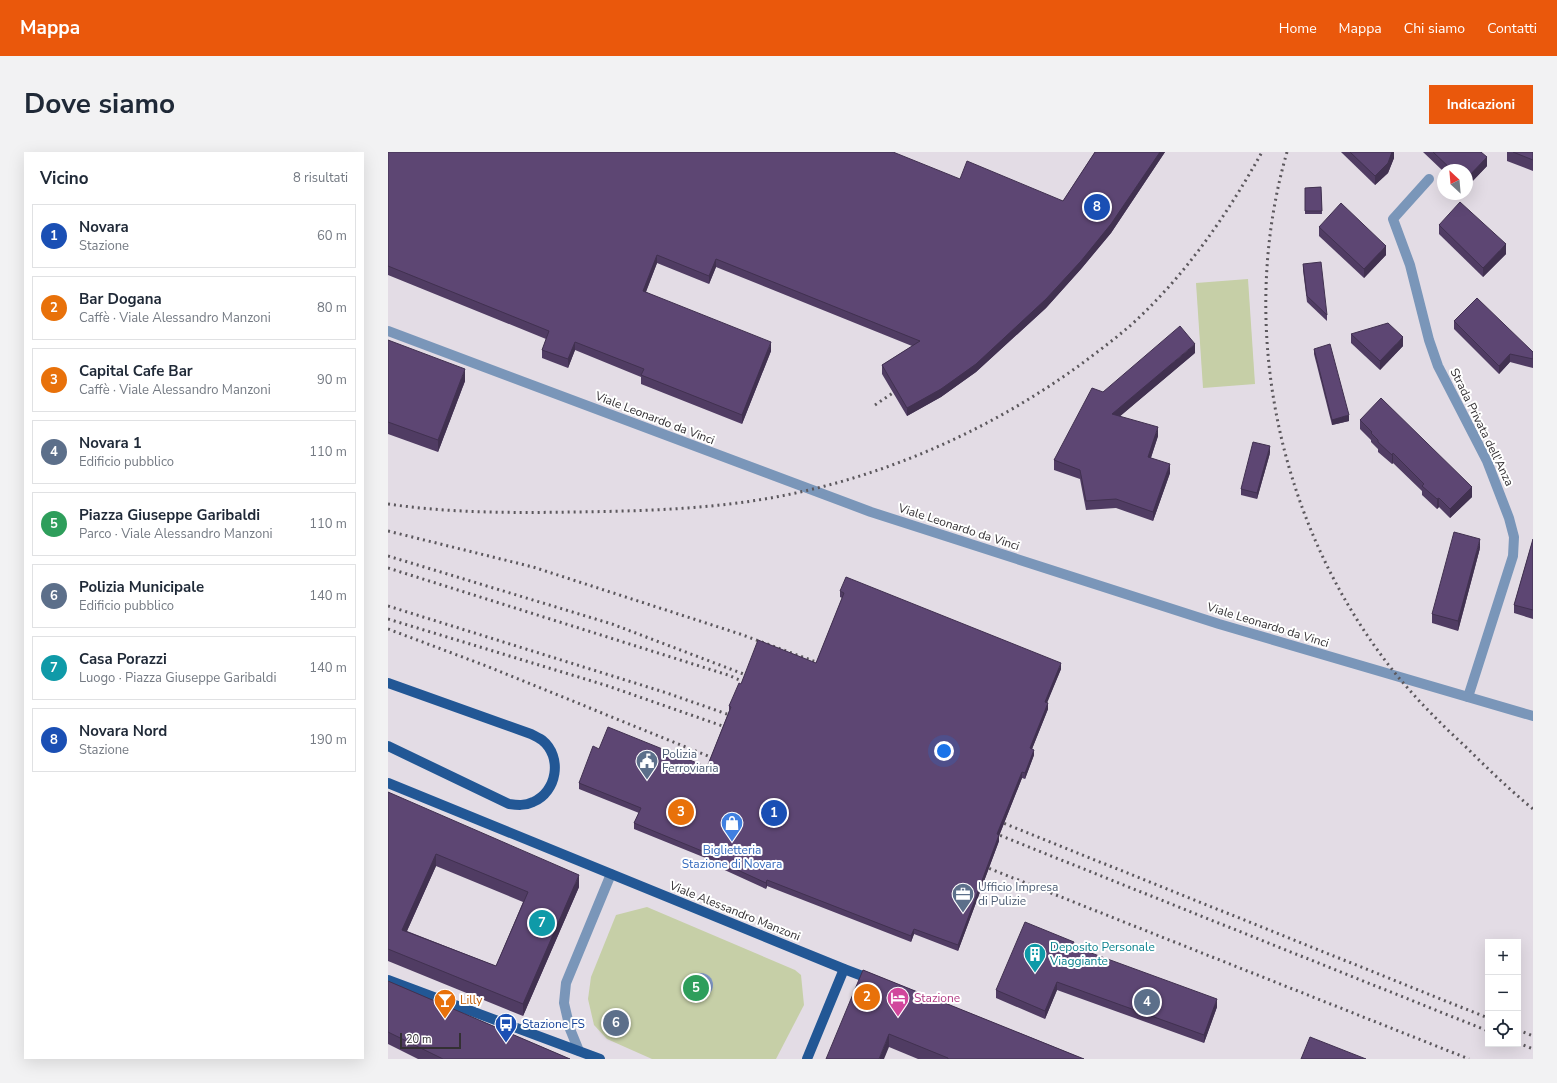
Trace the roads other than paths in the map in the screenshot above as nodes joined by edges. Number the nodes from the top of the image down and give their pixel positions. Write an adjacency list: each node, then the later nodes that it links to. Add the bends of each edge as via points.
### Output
1 (1429, 179): 4 (street, Strada Privata dell'Anza, via 1393,219 1410,265 1436,359 1487,461 1514,537 1513,556)
2 (388, 331): 4 (street, Viale Leonardo da Vinci, via 871,512 1219,624)
3 (388, 684): 6 (main road, via 532,734 542,740 550,750 555,762 555,774 544,796 521,805 509,804)
4 (1468, 697): 5 (street, Viale Leonardo da Vinci)
5 (1533, 716)
6 (388, 746)
7 (388, 783): 8 (main road, Viale Alessandro Manzoni)
8 (611, 874): 9 (main road, Viale Alessandro Manzoni); 12 (street, via 566,983 564,1003 570,1029)
9 (844, 969): 11 (main road, Viale Alessandro Manzoni); 14 (main road)
10 (388, 980): 12 (main road)
11 (880, 983)
12 (579, 1051): 13 (main road)
13 (600, 1059)
14 (807, 1059)

